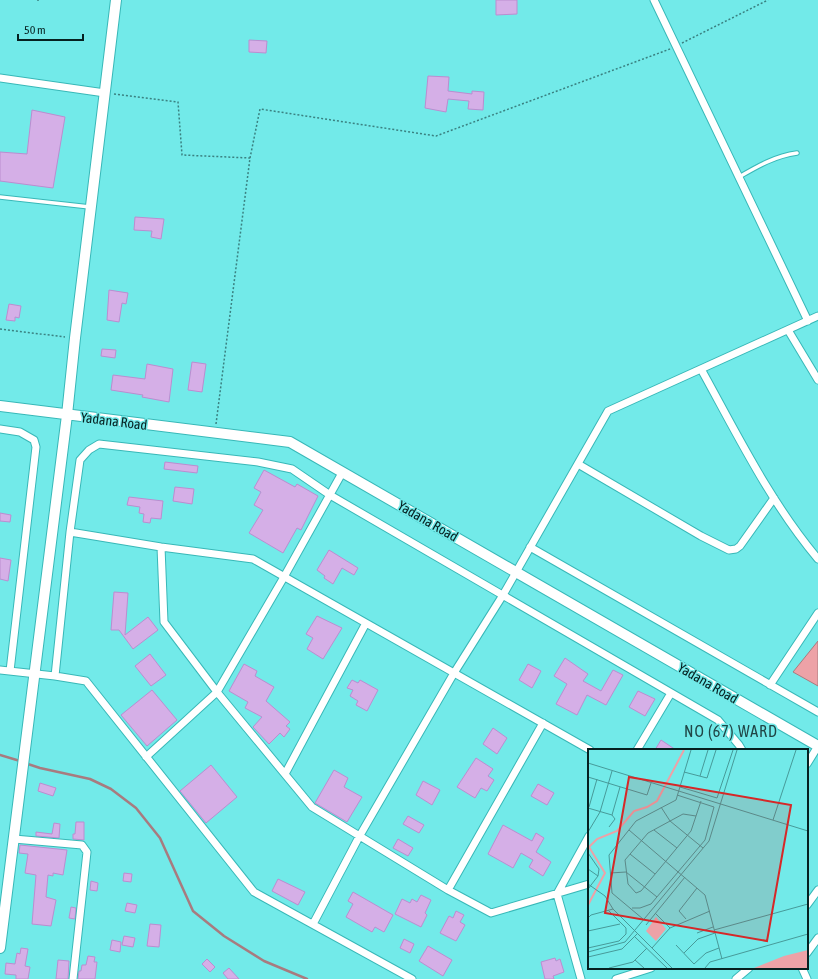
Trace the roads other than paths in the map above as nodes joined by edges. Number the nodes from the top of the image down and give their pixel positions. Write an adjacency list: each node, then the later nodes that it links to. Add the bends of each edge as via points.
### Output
1 (116, 0): 4 (street)
2 (654, 0): 6 (street)
3 (0, 78): 4 (street)
4 (105, 93): 8 (street)
5 (797, 153): 6 (lane, via 772,160)
6 (738, 178): 10 (street)
7 (0, 197): 8 (lane)
8 (91, 208): 15 (street)
9 (818, 316): 10 (street)
10 (808, 321): 11 (street)
11 (788, 330): 12 (street); 13 (street)
12 (701, 369): 17 (street, via 608,411); 20 (street)
13 (818, 380)
14 (0, 406): 15 (street, Yadana Road)
15 (67, 415): 18 (street, Yadana Road, via 290,442); 33 (street)
16 (0, 430): 31 (street, via 20,432 34,440 36,447)
17 (578, 464): 20 (street, via 729,550 740,546); 23 (street)
18 (342, 472): 19 (street); 25 (street, Yadana Road)
19 (330, 495): 21 (street, via 292,468 99,444 80,460); 26 (street); 27 (street)
20 (774, 498): 24 (street)
21 (70, 532): 22 (street); 34 (street)
22 (161, 547): 26 (street, via 253,559); 36 (street, via 164,622)
23 (530, 547): 25 (street); 35 (street)
24 (818, 559)
25 (516, 571): 27 (street); 40 (street, Yadana Road)
26 (284, 578): 29 (street); 36 (street)
27 (503, 595): 32 (street); 37 (street)
28 (818, 613): 35 (street)
29 (366, 623): 32 (street); 46 (street)
30 (0, 670): 31 (street)
31 (10, 671): 33 (street)
32 (454, 673): 39 (street); 47 (street)
33 (34, 674): 34 (street); 49 (street)
34 (55, 676): 44 (street, via 86,682)
35 (770, 685): 38 (street)
36 (217, 692): 44 (street); 46 (street)
37 (671, 693): 42 (street); 43 (street, via 718,720)
38 (818, 712)
39 (543, 723): 41 (street); 51 (street)
40 (818, 746): 45 (street)
41 (588, 749)
42 (639, 749)
43 (741, 749)
44 (146, 757): 55 (street, via 254,892)
45 (808, 762)
46 (285, 774): 47 (street, via 312,807)
47 (359, 837): 51 (street); 55 (street)
48 (588, 838): 53 (street)
49 (14, 839): 57 (street); 62 (street, via 82,845 87,852)
50 (588, 884): 53 (street)
51 (448, 890): 53 (street, via 491,913)
52 (818, 890): 54 (street)
53 (557, 894): 64 (street)
54 (808, 904)
55 (313, 924): 63 (street)
56 (818, 938): 58 (street)
57 (0, 948)
58 (808, 952)
59 (648, 969): 65 (street)
60 (748, 969): 66 (street)
61 (802, 969): 67 (street)
62 (74, 979)
63 (412, 979)
64 (581, 979)
65 (616, 979)
66 (736, 979)
67 (807, 979)

